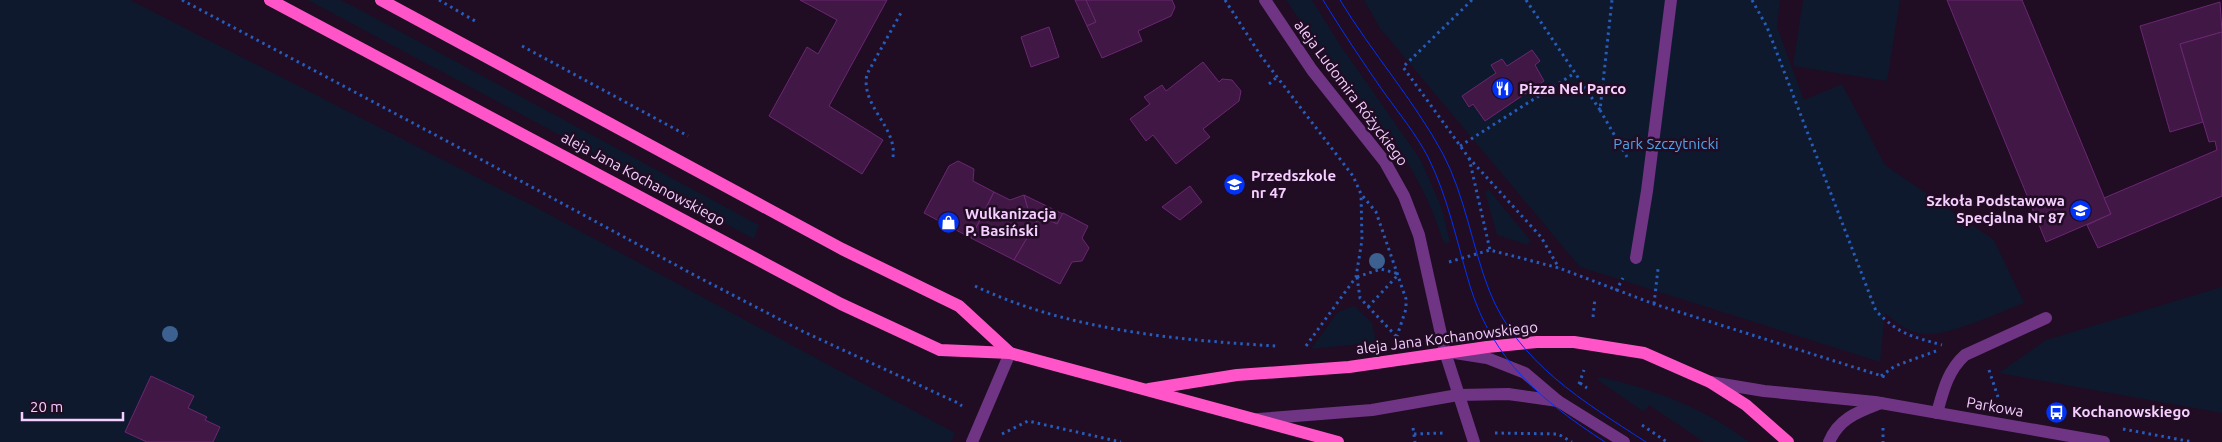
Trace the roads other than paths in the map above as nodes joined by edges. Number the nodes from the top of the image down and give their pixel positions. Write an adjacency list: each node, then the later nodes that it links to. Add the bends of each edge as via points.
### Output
1 (270, 0): 8 (main road, aleja Jana Kochanowskiego, via 841,304 940,350)
2 (381, 0): 8 (main road, aleja Jana Kochanowskiego, via 834,244 959,306)
3 (1265, 0): 7 (street, aleja Ludomira Różyckiego, via 1312,70 1385,162 1404,196 1420,235)
4 (1671, 0): 5 (street)
5 (1636, 258)
6 (2046, 318): 14 (street, via 1965,355 1955,364)
7 (1445, 352): 9 (main road, aleja Jana Kochanowskiego, via 1537,342 1589,344 1644,353); 10 (main road, aleja Jana Kochanowskiego, via 1329,369 1237,374); 11 (street, aleja Ludomira Różyckiego); 12 (street, via 1487,358 1525,373)
8 (1010, 353): 10 (main road, aleja Jana Kochanowskiego); 16 (street)
9 (1710, 382): 13 (street, Parkowa); 20 (main road, aleja Jana Kochanowskiego, via 1746,405)
10 (1144, 390): 15 (main road, aleja Jana Kochanowskiego)
11 (1458, 395): 12 (street, via 1508,394); 15 (street, via 1372,410); 18 (street, aleja Ludomira Różyckiego)
12 (1558, 401): 19 (street)
13 (1881, 403): 14 (street, Parkowa); 21 (street, via 1848,416 1836,427)
14 (1937, 413): 22 (street, Parkowa)
15 (1255, 420): 17 (main road, aleja Jana Kochanowskiego)
16 (972, 442)
17 (1338, 442)
18 (1474, 442)
19 (1624, 442)
20 (1788, 442)
21 (1829, 442)
22 (2104, 442)

